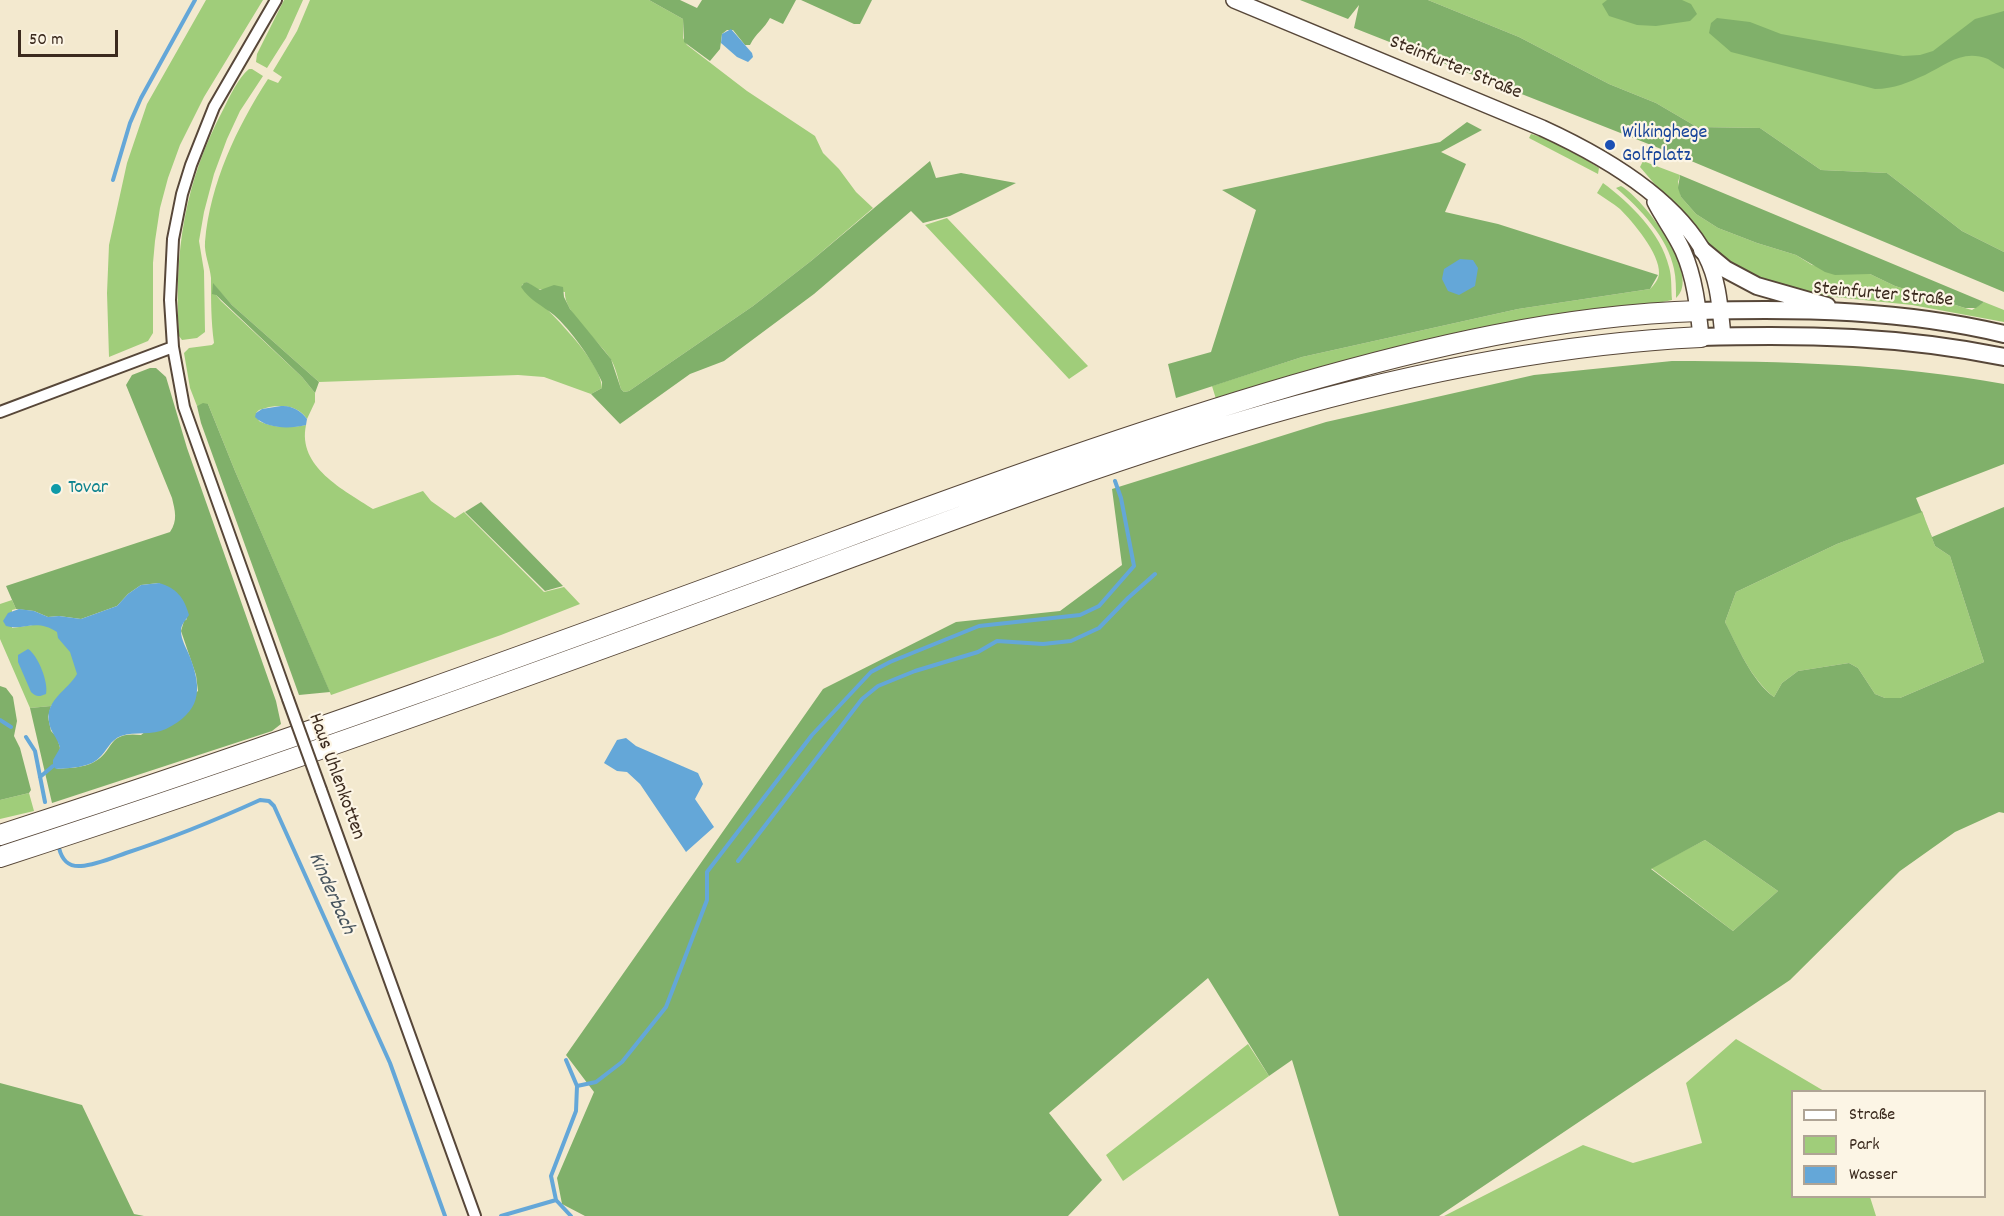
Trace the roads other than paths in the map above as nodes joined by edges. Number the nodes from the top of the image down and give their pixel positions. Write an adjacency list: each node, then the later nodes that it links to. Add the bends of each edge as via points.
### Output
1 (276, 0): 11 (street, Haus Uhlenkotten, via 211,114 186,180 170,261)
2 (1234, 0): 3 (main road, Steinfurter Straße, via 1561,136 1615,166)
3 (1650, 194): 4 (main road, Steinfurter Straße, via 1674,214); 6 (main road, Steinfurter Straße, via 1684,252)
4 (1702, 250): 5 (main road, Steinfurter Straße, via 1714,277); 7 (main road, via 1725,269 1757,286)
5 (1721, 310): 6 (main road, Steinfurter Straße); 7 (main road, Steinfurter Straße); 9 (main road, Steinfurter Straße)
6 (1699, 311): 10 (main road, Steinfurter Straße); 14 (highway, via 1588,320 1453,344 1324,376 1188,417 960,495 338,722)
7 (1842, 311): 8 (main road, Steinfurter Straße, via 1906,316)
8 (2004, 334)
9 (1723, 336): 10 (main road); 12 (main road, via 1877,338)
10 (1701, 337): 15 (highway, via 1492,361 1364,388 1260,416 1087,472 424,713)
11 (173, 347): 13 (street); 16 (street, Haus Uhlenkotten, bridge, via 189,422)
12 (2004, 357)
13 (0, 412)
14 (0, 836)
15 (0, 857)
16 (475, 1216)

